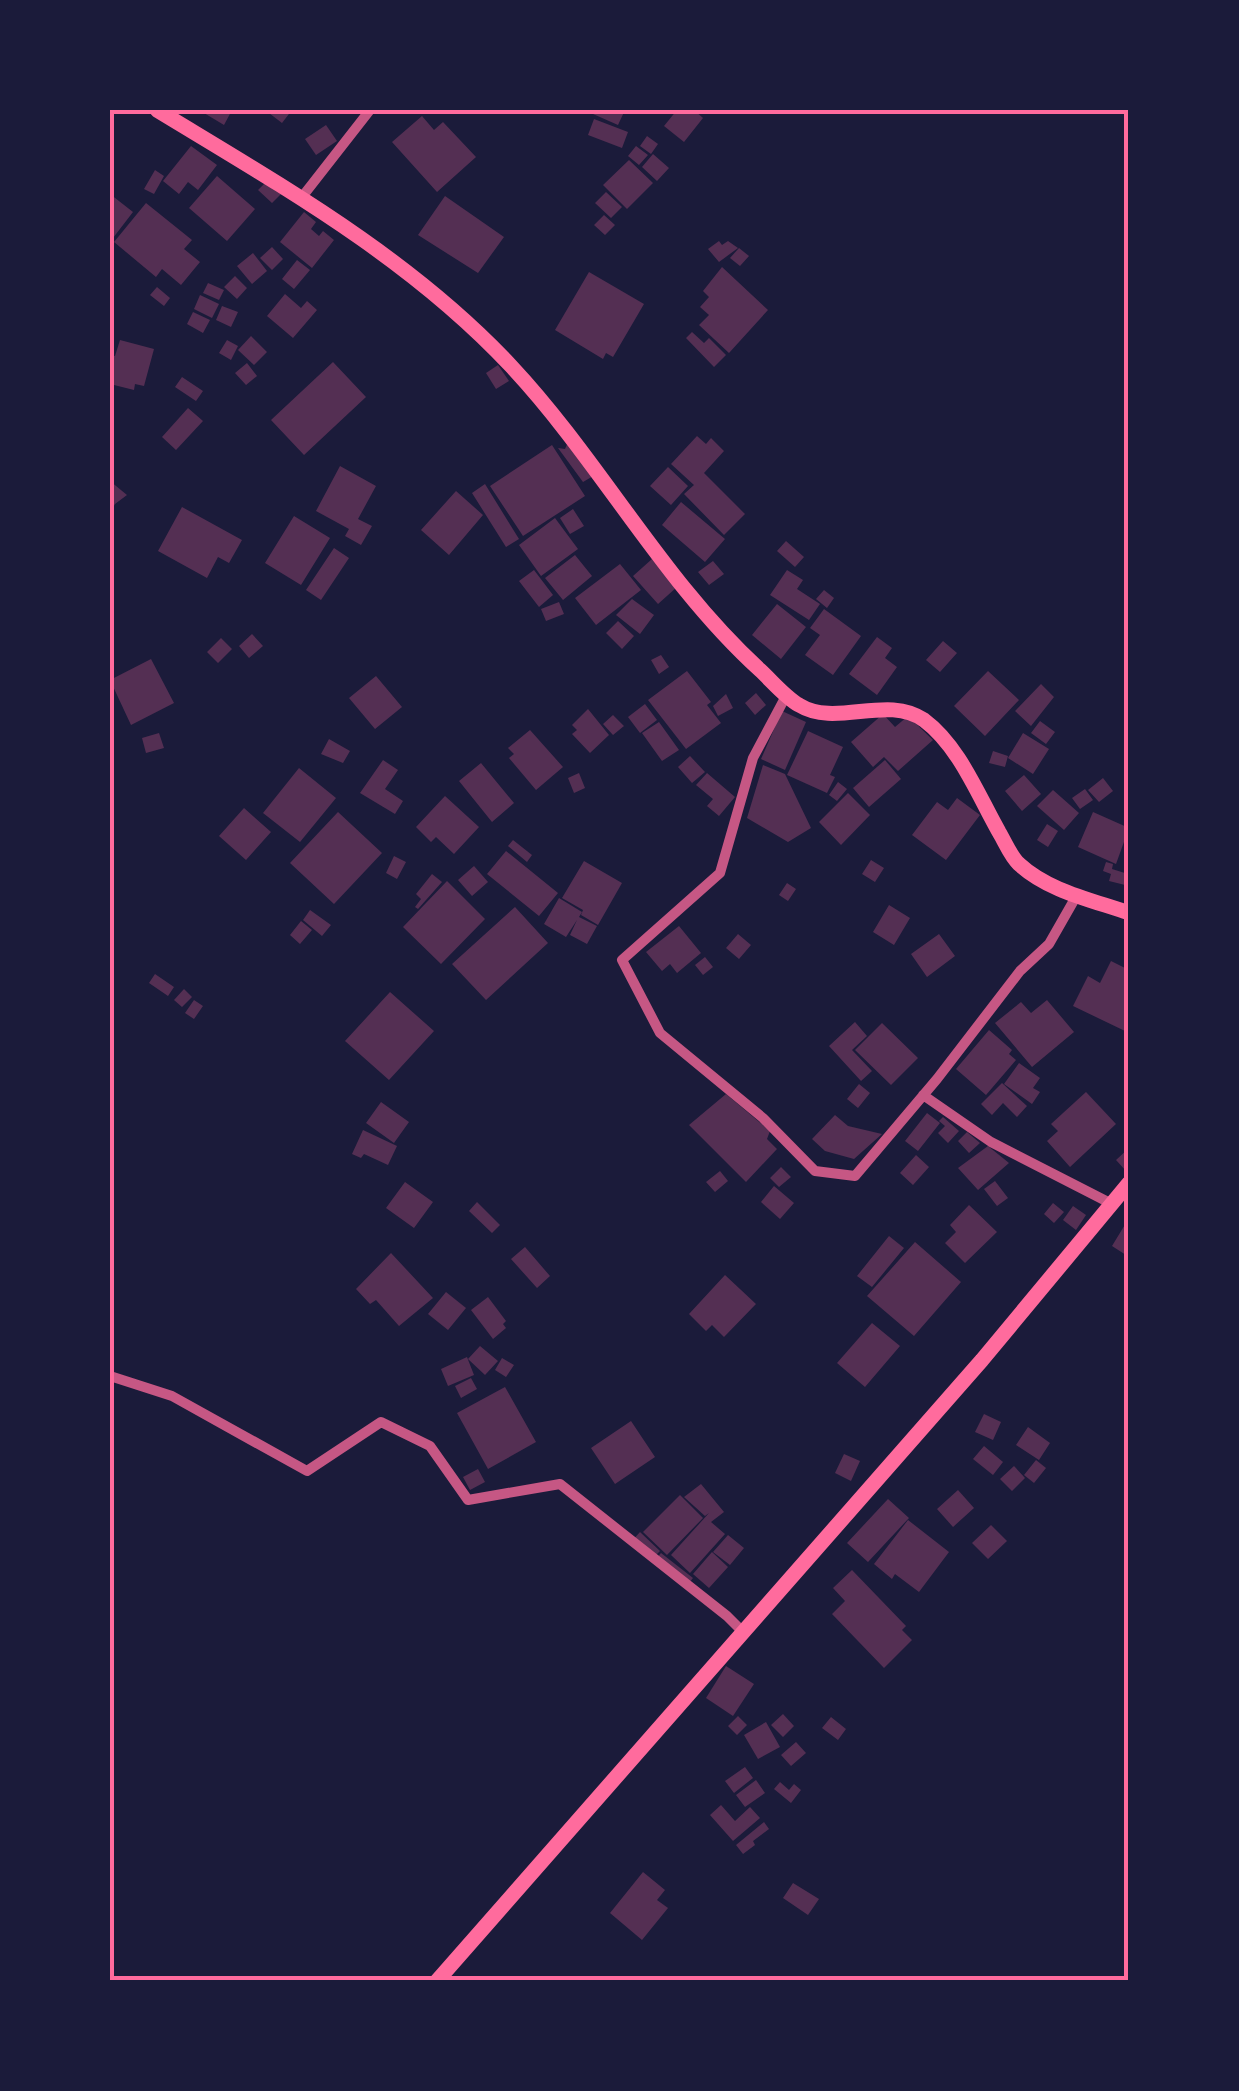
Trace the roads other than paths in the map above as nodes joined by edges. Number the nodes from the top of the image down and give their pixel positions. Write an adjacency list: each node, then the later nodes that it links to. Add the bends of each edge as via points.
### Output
1 (157, 110): 3 (main road)
2 (370, 110): 3 (street)
3 (302, 197): 4 (main road, via 440,298 509,364 568,430 720,634)
4 (786, 694): 5 (main road, via 800,706 834,715 876,710 923,720 950,745 1017,863); 7 (street, via 754,758 720,873 622,960 660,1033 763,1118 815,1171 854,1176)
5 (1077, 895): 6 (main road); 7 (street, via 1049,944)
6 (1129, 912)
7 (923, 1095): 9 (street, via 991,1142)
8 (1129, 1183): 9 (main road)
9 (1112, 1204): 11 (main road)
10 (110, 1376): 11 (street, via 172,1396 307,1471 381,1422 430,1446 468,1500 560,1484)
11 (742, 1632): 12 (main road)
12 (437, 1981)

